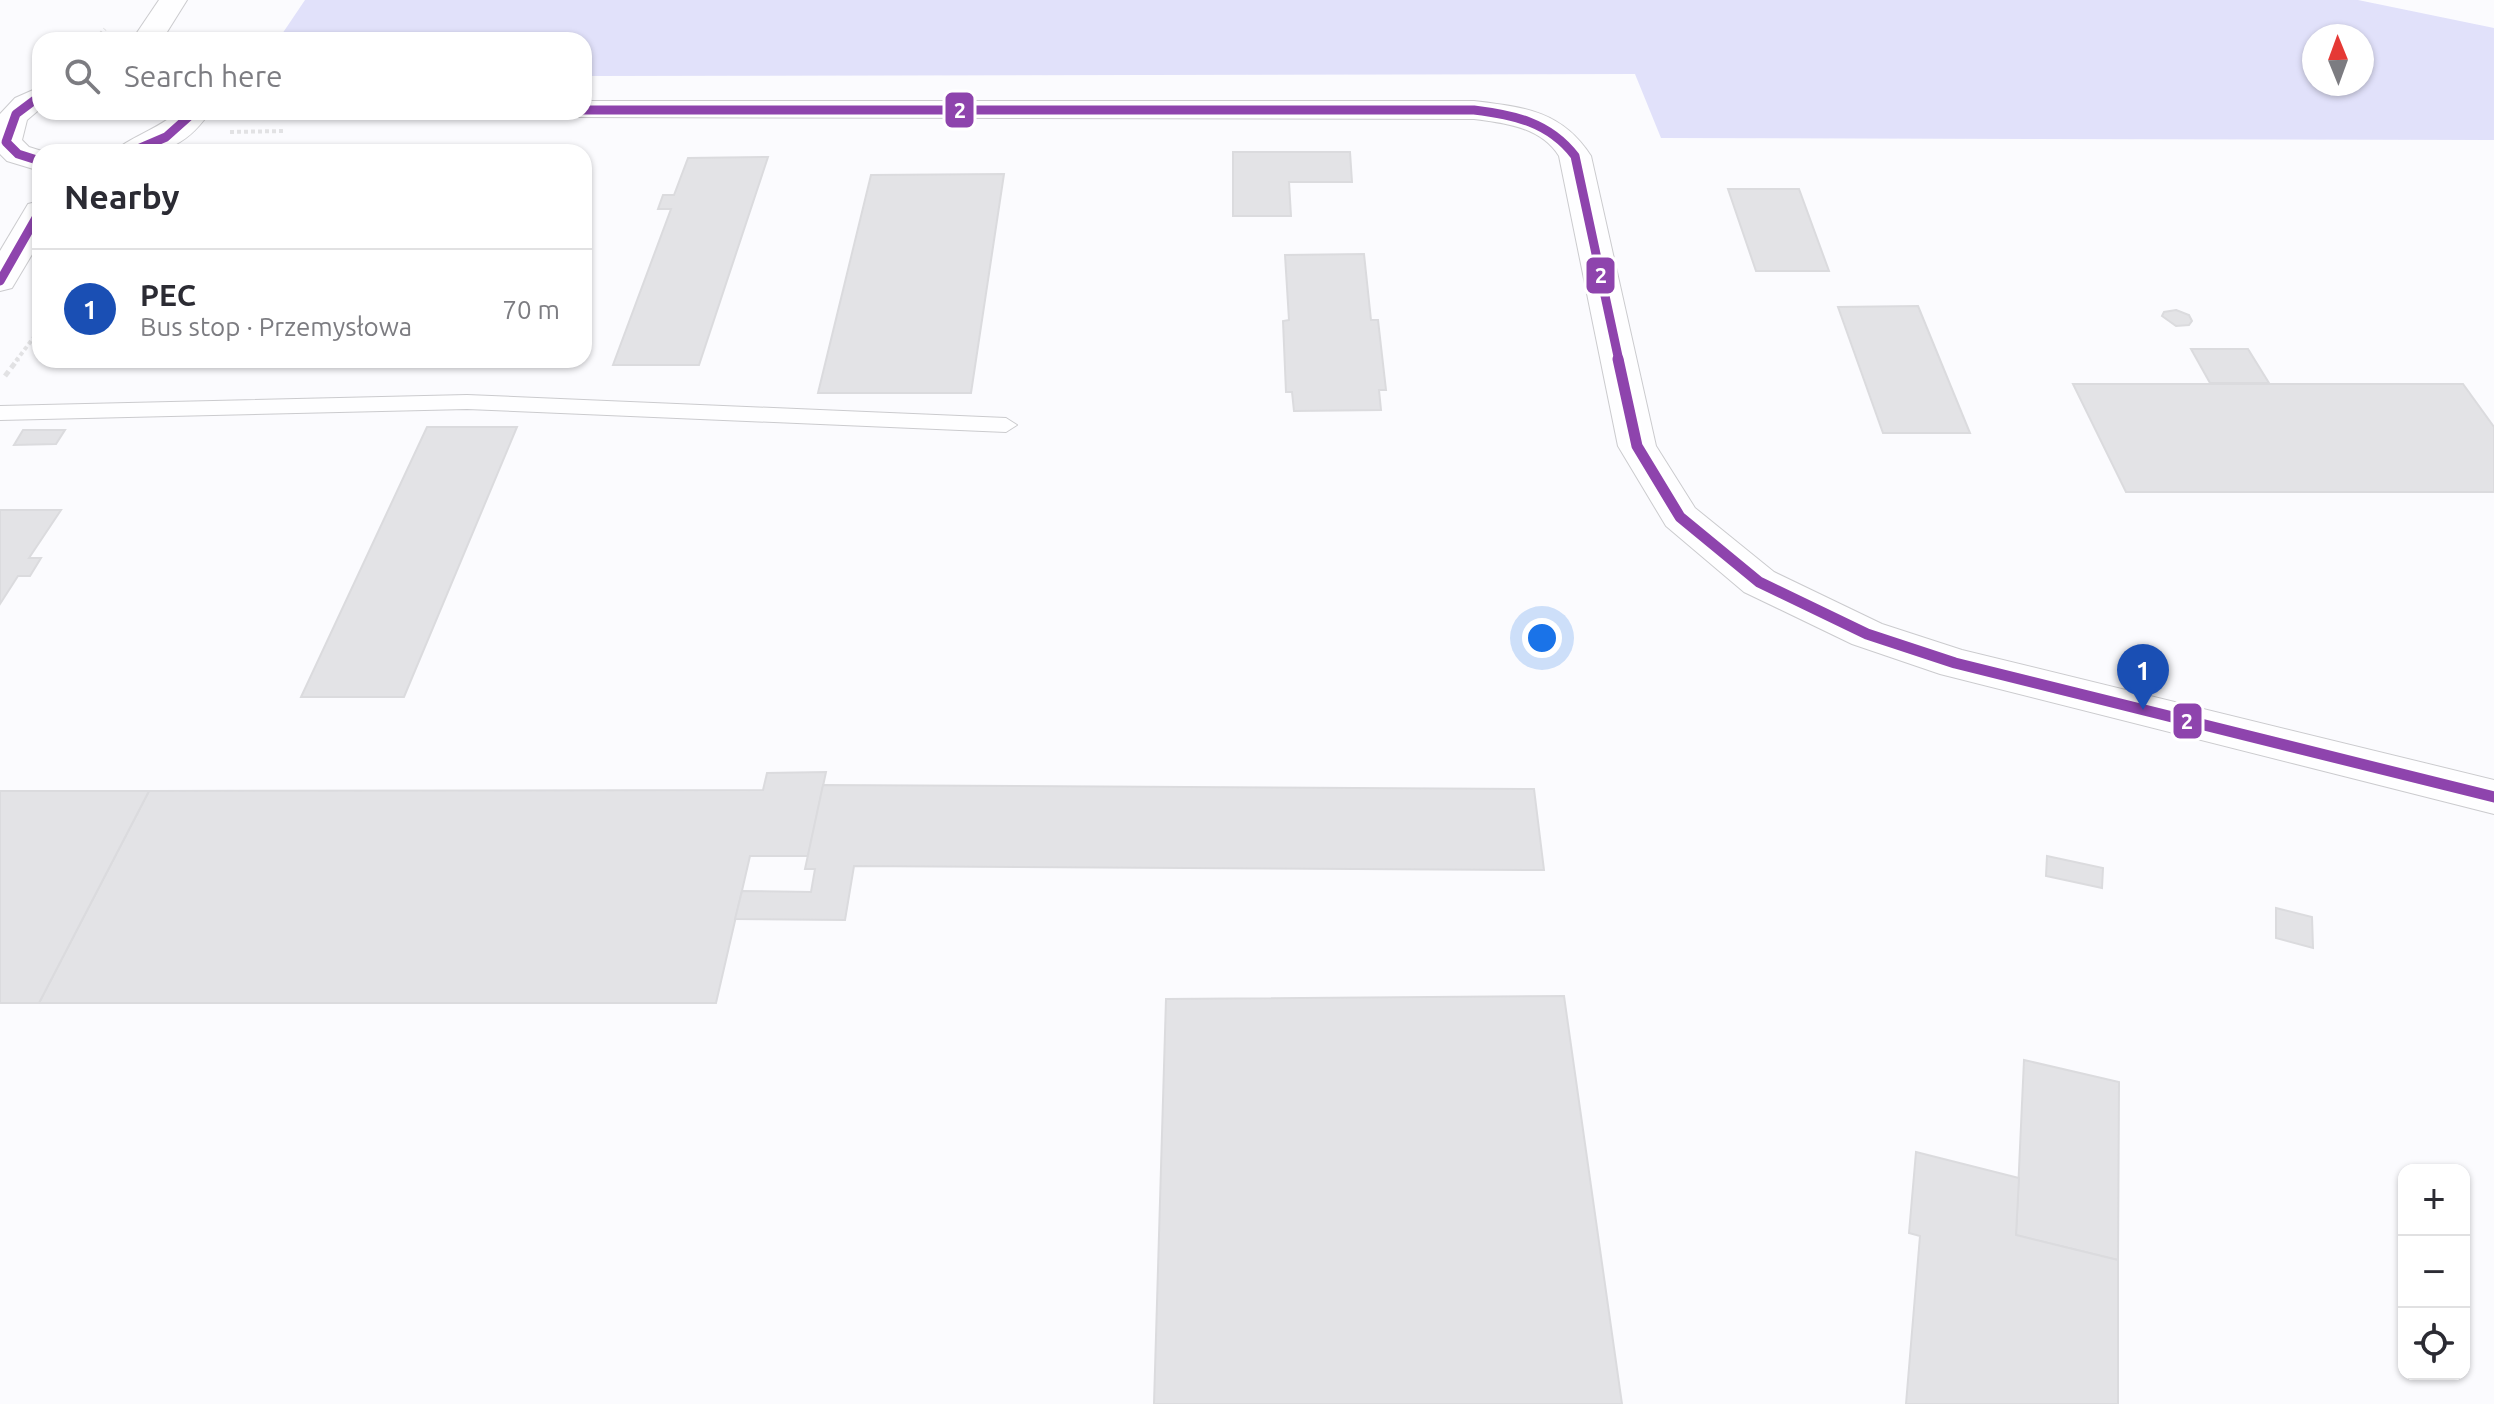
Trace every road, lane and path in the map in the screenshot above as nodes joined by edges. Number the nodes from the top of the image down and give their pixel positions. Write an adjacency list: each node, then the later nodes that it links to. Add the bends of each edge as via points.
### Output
1 (173, 0): 2 (street)
2 (152, 32)
3 (19, 107): 7 (street, via 6,127 6,142)
4 (592, 110): 14 (street, via 1474,110 1520,117 1568,140 1575,156 1637,446 1680,517 1759,582 1867,634 1955,663)
5 (188, 120): 6 (street)
6 (151, 144)
7 (32, 158)
8 (32, 225): 9 (street)
9 (0, 281)
10 (32, 340): 11 (path)
11 (0, 383)
12 (0, 413): 13 (lane, via 467,402)
13 (1006, 425)
14 (2494, 797)

